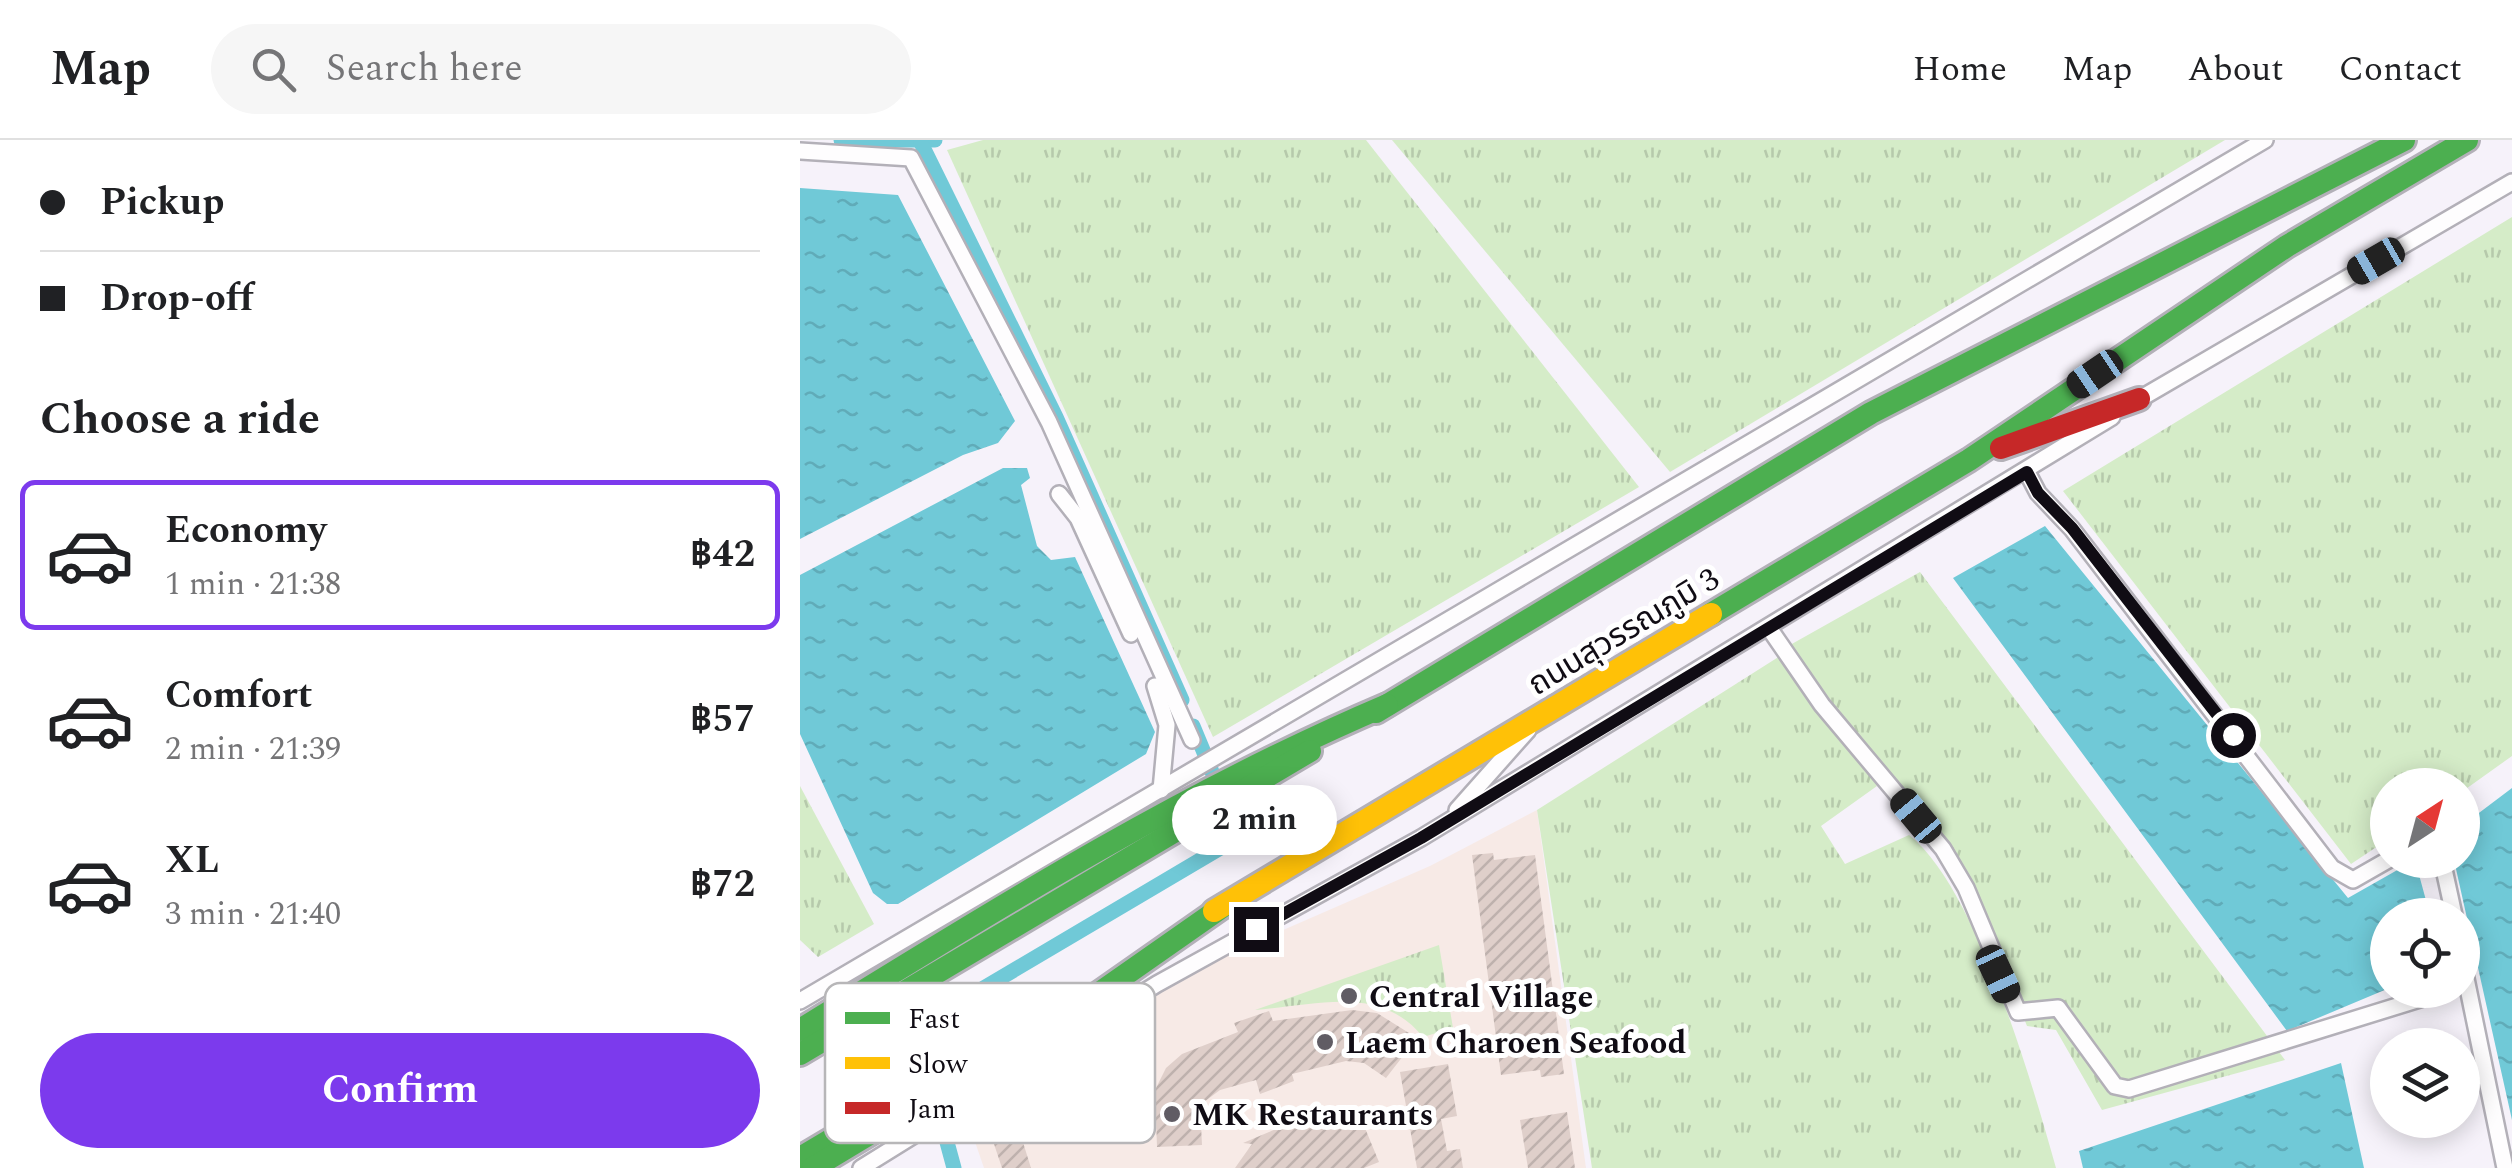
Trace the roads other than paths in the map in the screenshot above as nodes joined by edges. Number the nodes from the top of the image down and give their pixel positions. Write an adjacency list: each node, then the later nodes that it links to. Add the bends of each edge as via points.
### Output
1 (2265, 140): 14 (street)
2 (2404, 140): 4 (main road, ถนนสุวรรณภูมิ 3)
3 (2467, 140): 8 (main road, ถนนสุวรรณภูมิ 3, via 2286,246)
4 (2372, 148): 15 (main road, ถนนสุวรรณภูมิ 3, via 1888,404 1387,705 1317,733)
5 (800, 150): 13 (street, via 912,158 1049,422)
6 (2512, 182): 7 (street)
7 (2138, 399): 8 (main road); 9 (street)
8 (1969, 460): 12 (main road, ถนนสุวรรณภูมิ 3)
9 (2027, 472): 11 (street); 17 (street, via 2332,868 2354,880)
10 (1059, 494): 14 (street, via 1078,518 1164,705)
11 (1770, 628): 16 (street); 25 (street, via 1822,705 1943,849 2018,1012 2058,1008 2114,1086 2129,1089)
12 (1534, 724): 16 (street); 21 (main road, ถนนสุวรรณภูมิ 3, via 1225,905)
13 (1192, 740)
14 (1161, 790): 18 (street)
15 (1195, 809): 19 (main road, via 1057,872); 20 (main road)
16 (1448, 820): 22 (street)
17 (2370, 871)
18 (831, 983)
19 (876, 983)
20 (914, 983)
21 (1116, 983)
22 (1155, 985)
23 (825, 986): 24 (street)
24 (800, 1001)
25 (2392, 1008)
26 (2470, 1008): 35 (street)
27 (825, 1015): 28 (main road)
28 (800, 1030)
29 (825, 1038): 30 (main road)
30 (800, 1054)
31 (852, 1143): 33 (main road, ถนนสุวรรณภูมิ 3)
32 (884, 1143): 34 (street)
33 (810, 1164)
34 (861, 1168)
35 (2505, 1168)

